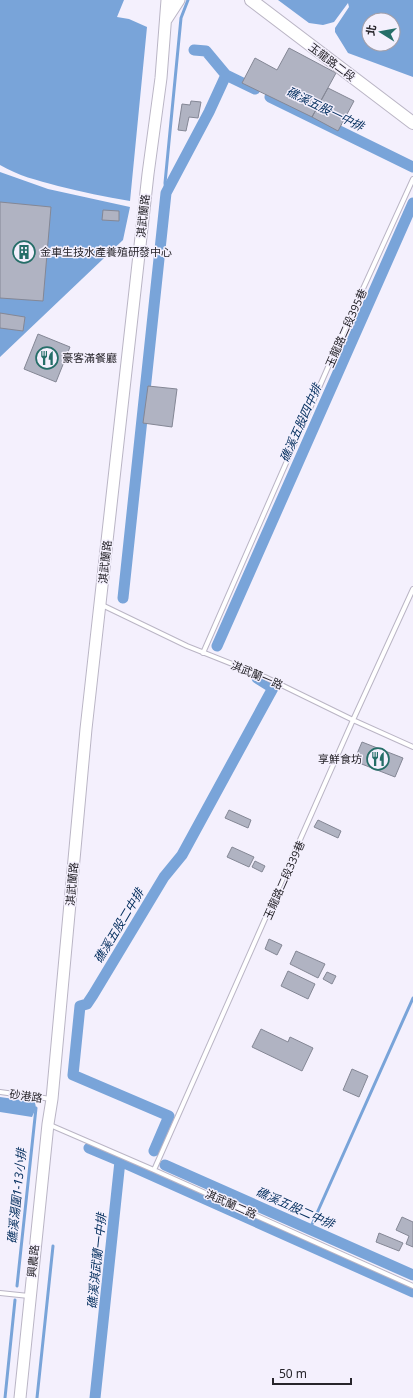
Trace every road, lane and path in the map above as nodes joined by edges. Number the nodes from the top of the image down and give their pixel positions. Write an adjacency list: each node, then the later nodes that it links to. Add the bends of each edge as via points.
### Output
1 (167, 0): 4 (street, 淇武蘭路)
2 (179, 0): 4 (street)
3 (251, 0): 5 (main road, 玉龍路二段)
4 (165, 20): 8 (street, 淇武蘭路, via 161,78)
5 (413, 123)
6 (413, 179): 9 (lane, 玉龍路二段395巷)
7 (413, 589): 10 (lane, 玉龍路二段339巷)
8 (100, 604): 9 (lane, 淇武蘭一路); 13 (street, 淇武蘭路)
9 (203, 652): 10 (lane, 淇武蘭一路, via 265,677)
10 (353, 720): 11 (lane, 淇武蘭一路); 15 (lane, 玉龍路二段339巷)
11 (413, 747)
12 (0, 1092): 13 (lane, 砂港路)
13 (52, 1099): 14 (street, 淇武蘭路)
14 (48, 1124): 15 (lane, 淇武蘭二路); 18 (street, 興農路)
15 (154, 1170): 16 (lane, 淇武蘭二路)
16 (413, 1286)
17 (0, 1293): 18 (lane)
18 (30, 1296): 19 (street, 興農路)
19 (20, 1398)

